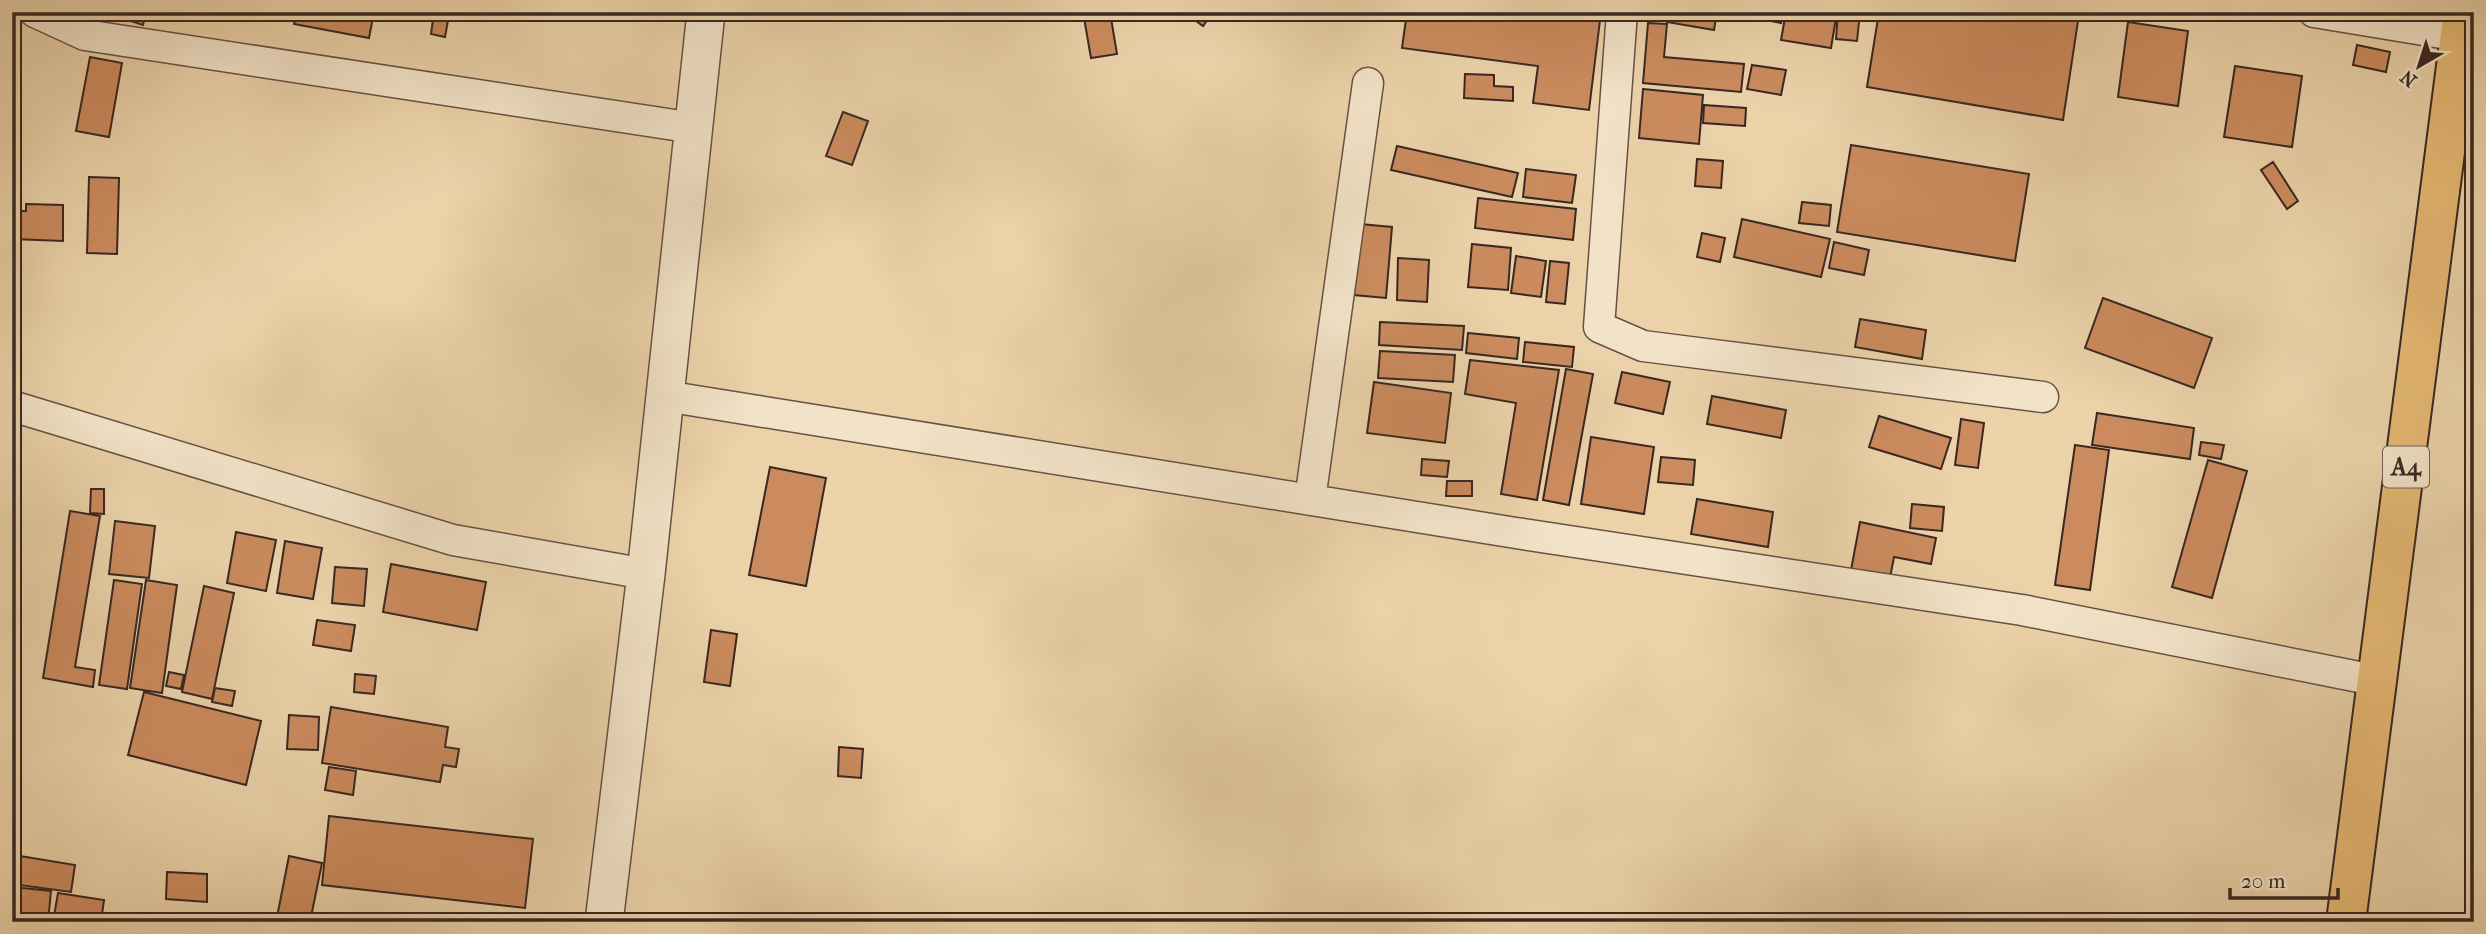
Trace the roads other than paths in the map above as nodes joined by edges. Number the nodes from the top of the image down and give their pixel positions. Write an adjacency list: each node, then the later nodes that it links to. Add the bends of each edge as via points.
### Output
1 (35, 12): 7 (street, via 85,35)
2 (706, 12): 7 (street)
3 (1622, 12): 9 (street, via 1599,327 1643,346)
4 (2314, 12): 5 (street)
5 (2461, 24): 13 (highway, A4)
6 (1368, 83): 11 (street)
7 (694, 128): 8 (street)
8 (665, 396): 11 (street); 12 (street)
9 (2043, 397)
10 (12, 406): 12 (street, via 453,540)
11 (1310, 500): 13 (street, via 2022,610)
12 (646, 574): 14 (street)
13 (2379, 681): 15 (highway, A4)
14 (604, 922)
15 (2346, 922)

